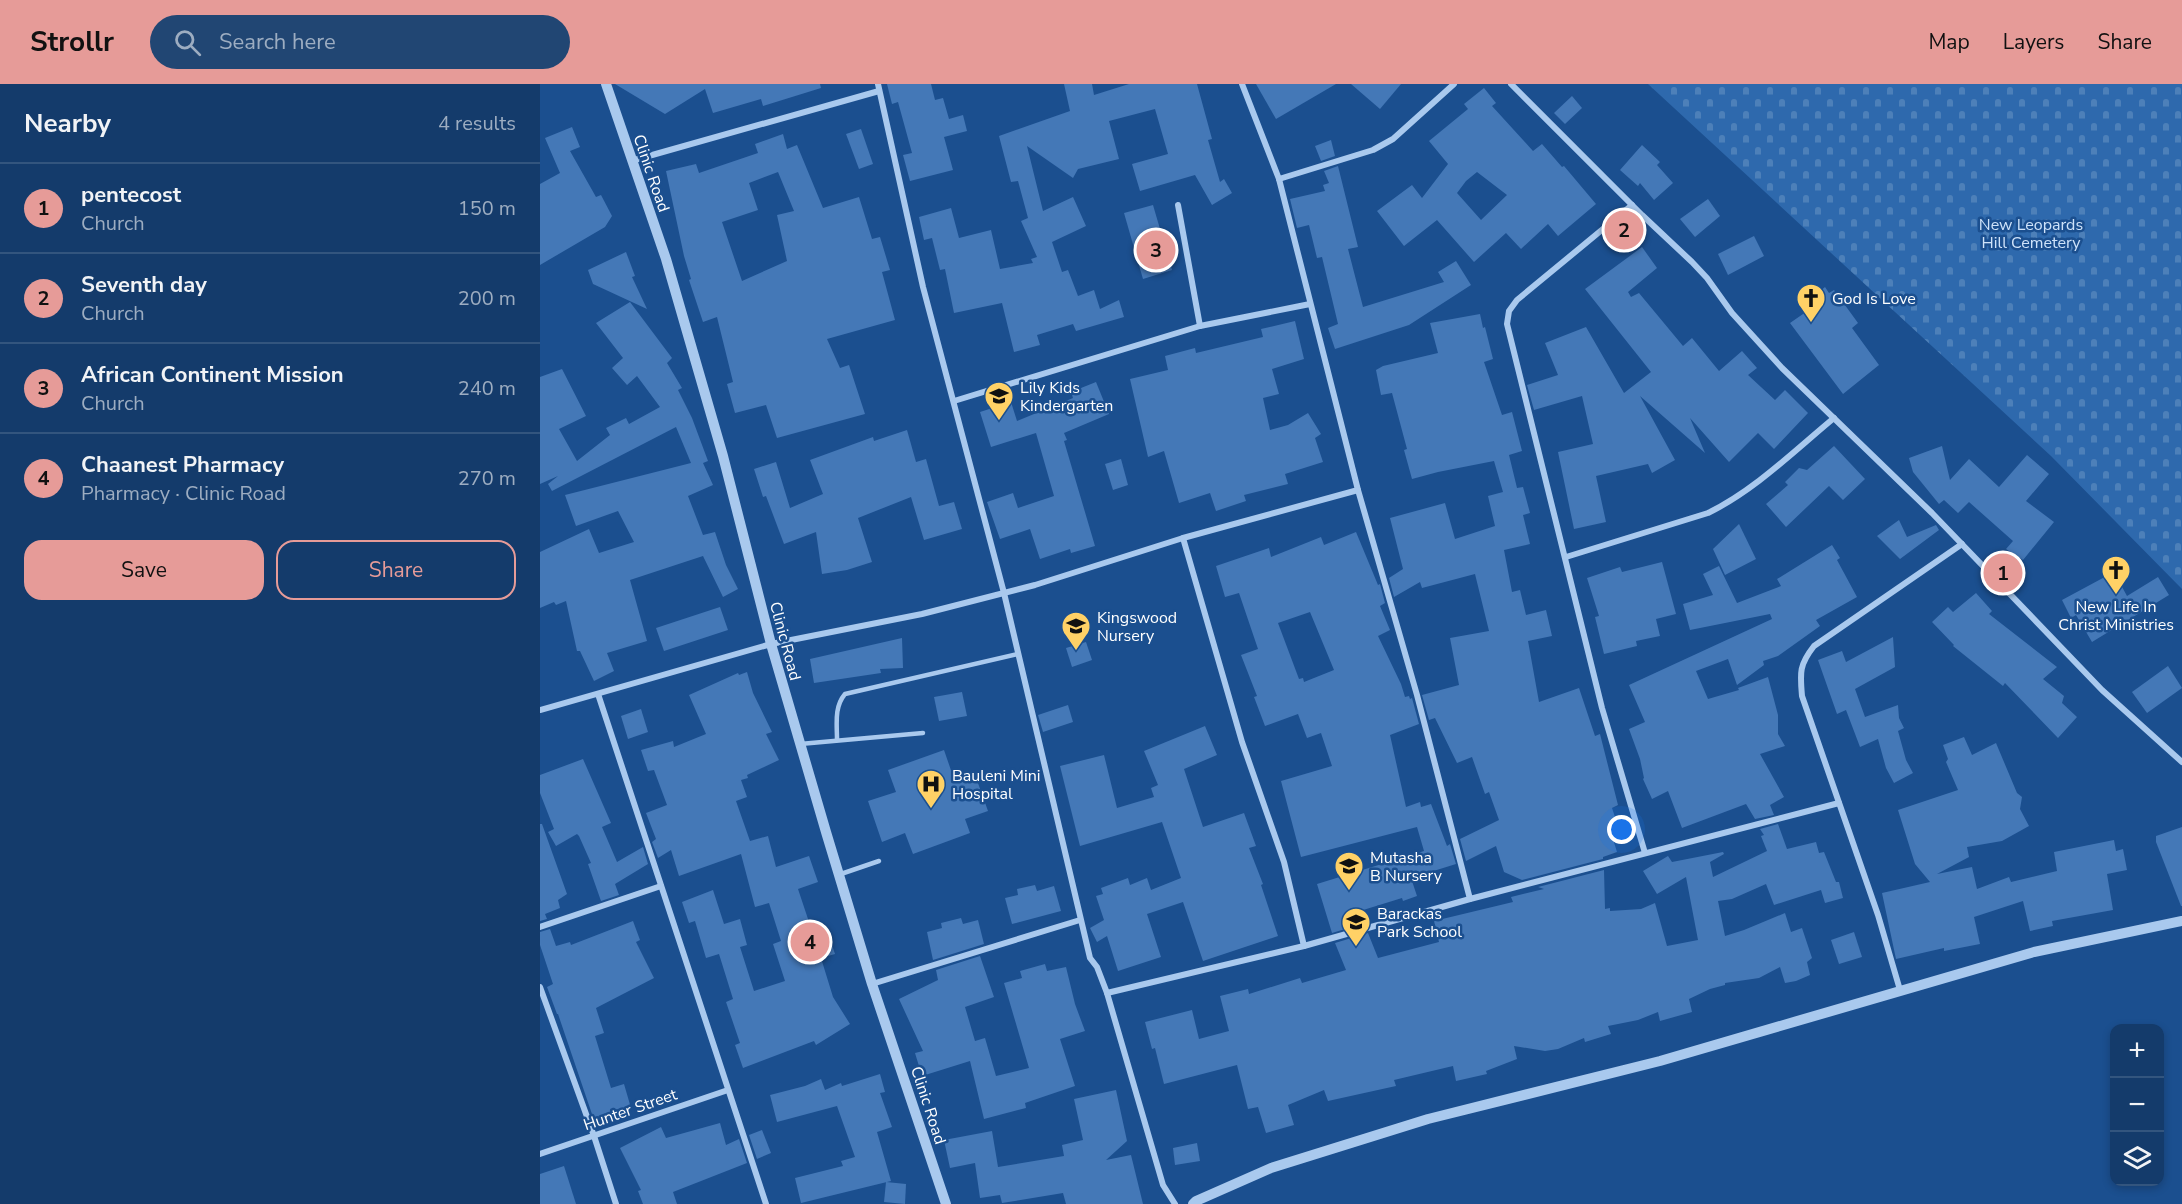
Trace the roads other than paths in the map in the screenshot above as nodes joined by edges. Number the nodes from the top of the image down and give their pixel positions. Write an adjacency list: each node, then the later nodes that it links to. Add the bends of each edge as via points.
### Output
1 (606, 84): 6 (street, Clinic Road)
2 (1242, 84): 7 (street)
3 (1454, 84): 7 (street, via 1393,139 1373,150)
4 (1511, 84): 9 (street)
5 (878, 87): 6 (street); 12 (street, via 923,287)
6 (631, 161): 19 (street, Clinic Road, via 685,324)
7 (1279, 179): 10 (street)
8 (1179, 205): 11 (street)
9 (1632, 205): 13 (street, via 1692,262 1782,368); 17 (street, via 1517,300 1509,311 1509,337)
10 (1310, 304): 11 (street); 14 (street)
11 (1200, 326): 12 (street)
12 (954, 401): 18 (street)
13 (1834, 418): 16 (street); 17 (street, via 1740,496 1721,507)
14 (1358, 490): 15 (street); 32 (street)
15 (1183, 538): 18 (street); 36 (street, via 1242,742 1284,862)
16 (1962, 544): 26 (street, via 2102,690); 27 (street, via 1814,646 1803,660 1802,696)
17 (1566, 557): 28 (street, via 1602,708)
18 (1004, 593): 19 (street); 20 (street)
19 (771, 644): 21 (street); 25 (street, Clinic Road)
20 (1018, 654): 24 (lane, via 845,694 837,712); 33 (street)
21 (598, 694): 22 (street); 31 (street)
22 (540, 710)
23 (923, 733): 24 (lane)
24 (837, 740): 25 (lane)
25 (800, 744): 30 (street, Clinic Road)
26 (2182, 762)
27 (1839, 803): 28 (street); 39 (street)
28 (1645, 853): 32 (street)
29 (879, 861): 30 (lane)
30 (838, 875): 37 (street, Clinic Road)
31 (662, 886): 35 (street); 41 (street)
32 (1470, 898): 36 (street)
33 (1080, 920): 37 (street); 40 (street, via 1090,958)
34 (2182, 921): 39 (street, via 2034,952)
35 (540, 927)
36 (1304, 946): 40 (street)
37 (872, 984): 46 (street, Clinic Road)
38 (540, 987): 42 (street)
39 (1900, 990): 48 (street, via 1660,1061 1428,1119 1271,1168)
40 (1107, 993): 47 (street, via 1163,1185)
41 (728, 1090): 42 (street, Hunter Street); 45 (street)
42 (594, 1136): 43 (street, Hunter Street); 44 (street)
43 (540, 1154)
44 (616, 1204)
45 (766, 1204)
46 (945, 1204)
47 (1175, 1204)
48 (1193, 1204)

